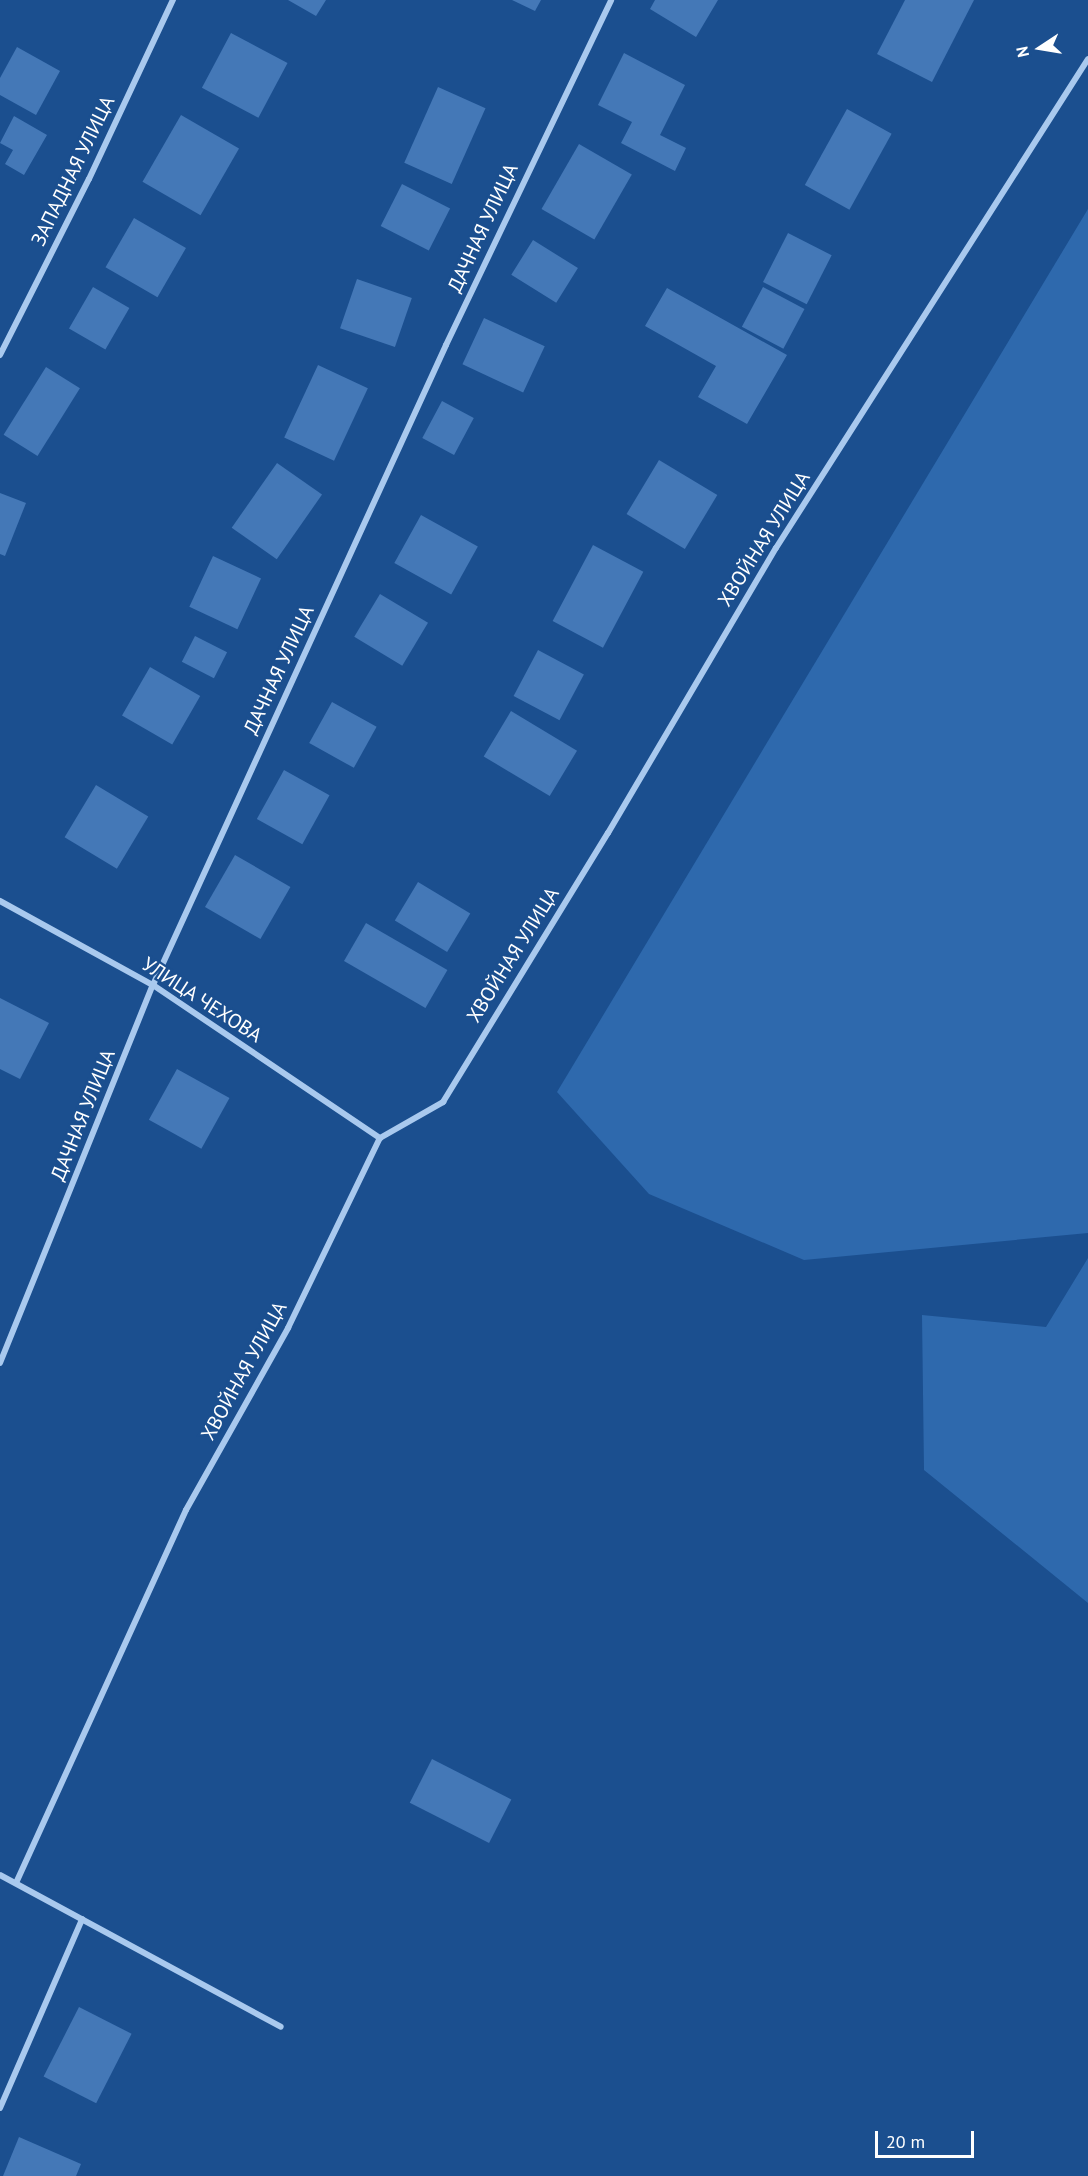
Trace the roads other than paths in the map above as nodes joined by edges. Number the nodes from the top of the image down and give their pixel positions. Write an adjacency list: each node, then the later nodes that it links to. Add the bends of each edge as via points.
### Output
1 (173, 0): 4 (street, ЗАПАДНАЯ УЛИЦА)
2 (611, 0): 6 (street, ДАЧНАЯ УЛИЦА, via 446,345)
3 (1088, 59): 7 (street, ХВОЙНАЯ УЛИЦА, via 776,548 443,1102)
4 (0, 355)
5 (0, 901): 6 (street, УЛИЦА ЧЕХОВА)
6 (153, 985): 7 (street, УЛИЦА ЧЕХОВА); 8 (street, ДАЧНАЯ УЛИЦА)
7 (380, 1138): 10 (street, ХВОЙНАЯ УЛИЦА, via 288,1328 186,1510)
8 (0, 1363)
9 (0, 1875): 10 (street)
10 (16, 1883): 11 (street)
11 (82, 1919): 12 (street); 13 (street)
12 (281, 2027)
13 (0, 2108)

